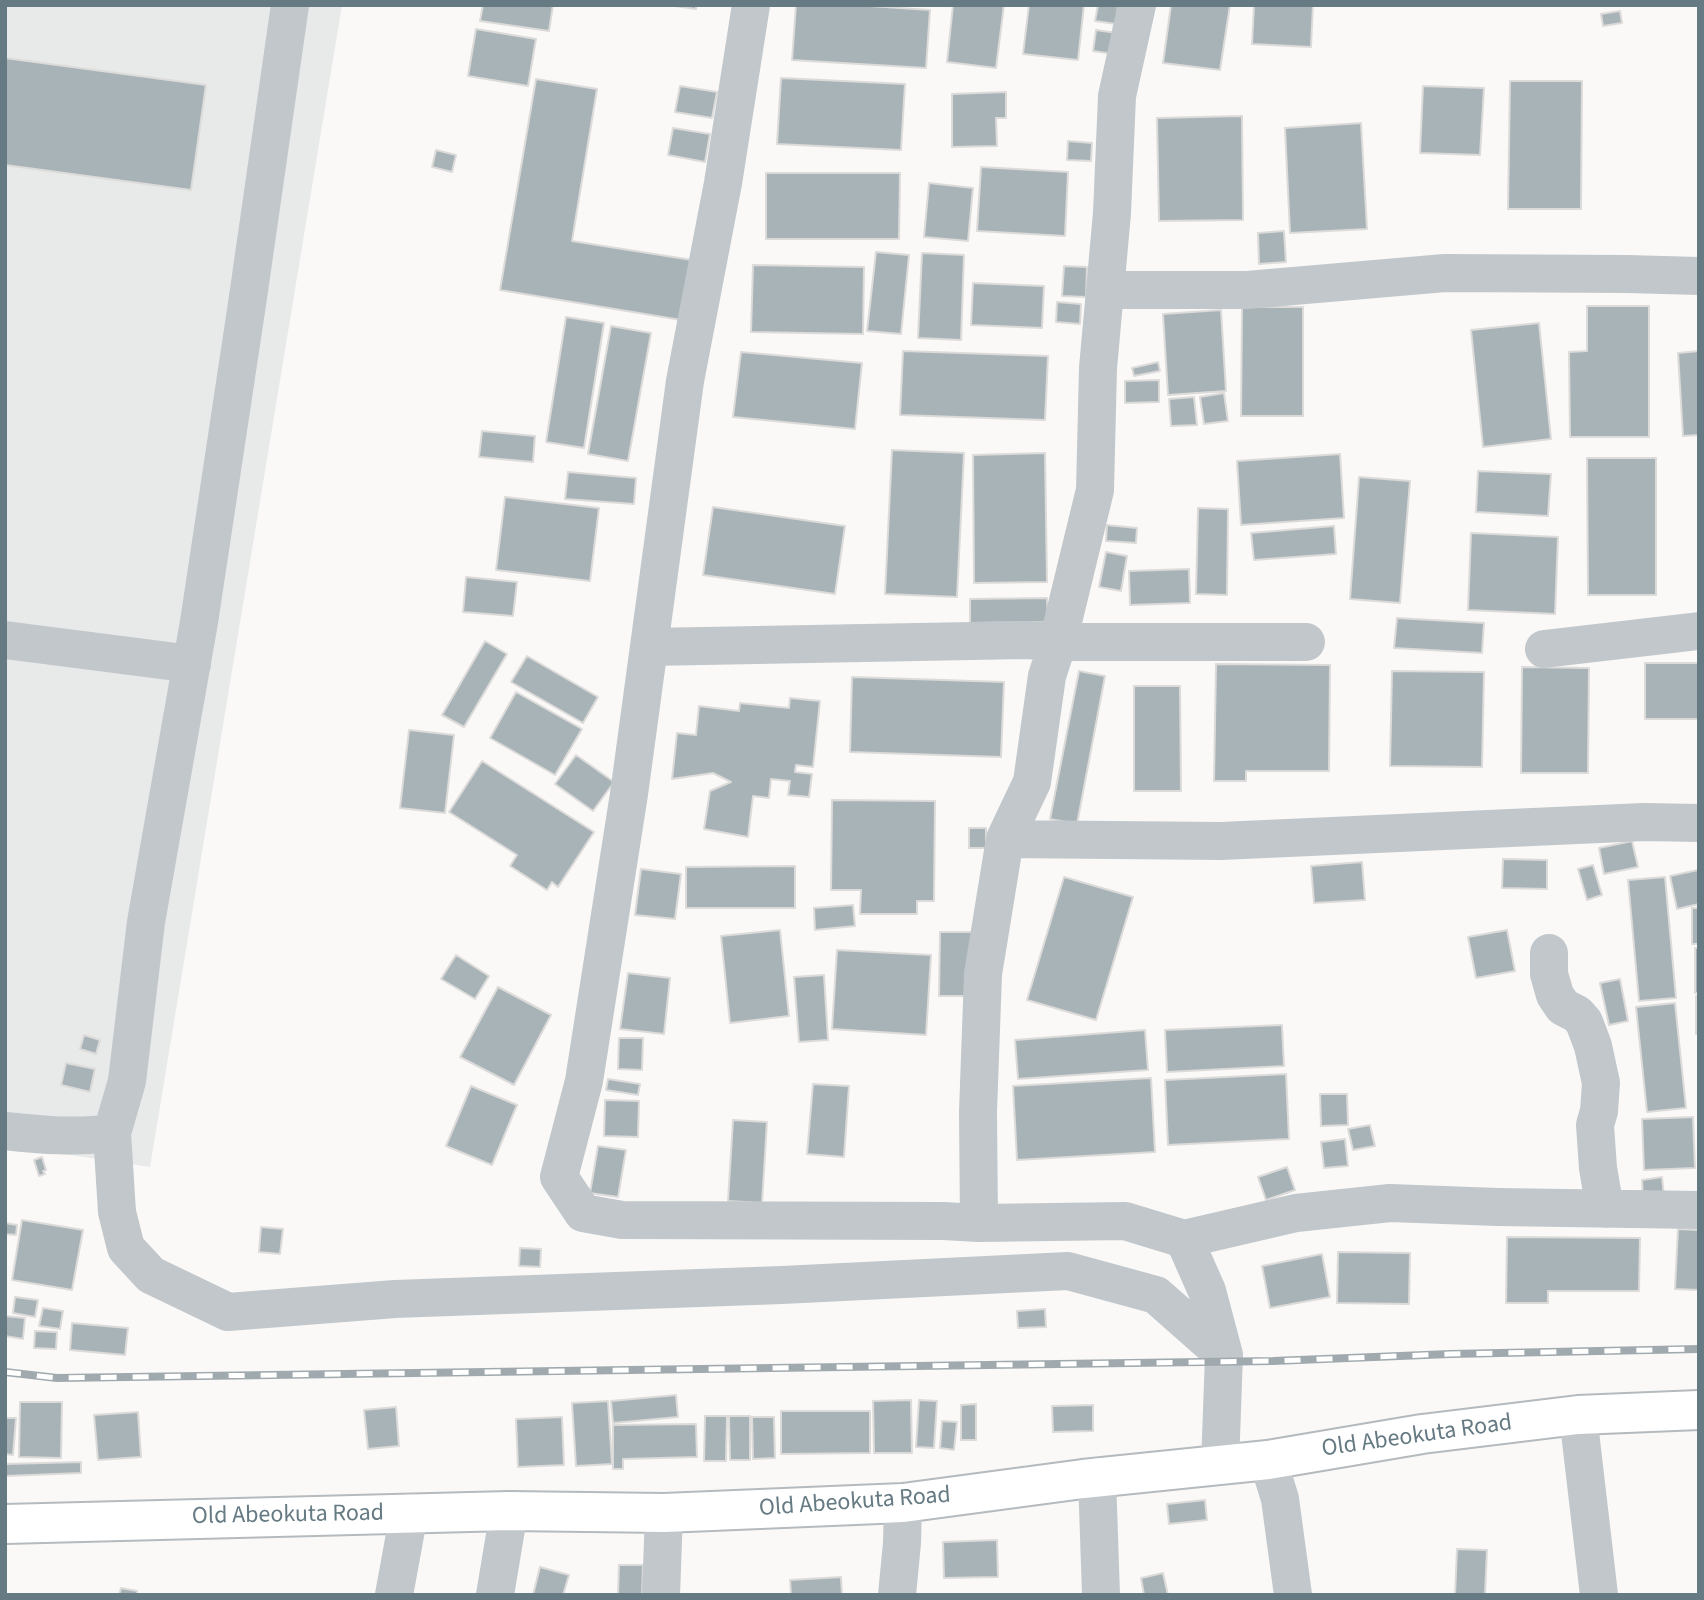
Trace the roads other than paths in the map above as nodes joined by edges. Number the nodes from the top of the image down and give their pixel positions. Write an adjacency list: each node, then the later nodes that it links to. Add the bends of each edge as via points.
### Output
1 (290, 5): 12 (street)
2 (751, 5): 10 (street, via 685,381)
3 (1137, 5): 5 (street, via 1117,96)
4 (1699, 276): 5 (street, via 1445,273 1247,290)
5 (1105, 290): 8 (street, via 1095,490)
6 (1699, 631): 11 (street)
7 (5, 640): 12 (street)
8 (1058, 642): 9 (street); 10 (street); 14 (street, via 1048,676 1032,782)
9 (1306, 642)
10 (649, 647): 20 (street, via 584,1080 559,1177 583,1213 622,1220)
11 (1544, 649)
12 (192, 664): 17 (street, via 146,922 127,1081)
13 (1699, 822): 14 (street, via 1221,841)
14 (1005, 839): 20 (street, via 983,974)
15 (1549, 953): 18 (street, via 1555,995 1584,1022 1593,1046 1601,1083 1595,1125)
16 (5, 1131): 17 (street, via 86,1137)
17 (112, 1133): 22 (street, via 117,1212 126,1248 151,1275 228,1312 395,1299 1068,1271 1156,1295)
18 (1605, 1209): 19 (street); 21 (street, via 1390,1203 1296,1213)
19 (1699, 1210)
20 (979, 1223): 21 (street, via 1125,1222)
21 (1184, 1239): 22 (street, via 1208,1291)
22 (1224, 1355): 26 (street)
23 (1699, 1410): 24 (highway, Old Abeokuta Road)
24 (1578, 1415): 25 (highway, Old Abeokuta Road, via 1422,1434); 39 (street)
25 (1268, 1460): 26 (highway, Old Abeokuta Road); 38 (street, via 1280,1499)
26 (1220, 1465): 27 (highway, Old Abeokuta Road)
27 (1097, 1477): 28 (highway, Old Abeokuta Road); 37 (street)
28 (903, 1503): 31 (highway, Old Abeokuta Road); 36 (street)
29 (509, 1511): 30 (highway, Old Abeokuta Road); 31 (highway, Old Abeokuta Road); 34 (street)
30 (409, 1513): 32 (highway, Old Abeokuta Road); 33 (street)
31 (664, 1513): 35 (street)
32 (5, 1524)
33 (394, 1595)
34 (495, 1595)
35 (661, 1595)
36 (897, 1595)
37 (1101, 1595)
38 (1293, 1595)
39 (1599, 1595)

